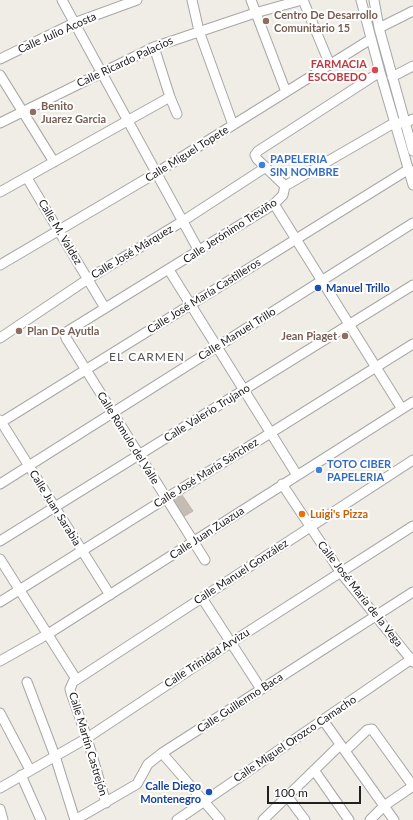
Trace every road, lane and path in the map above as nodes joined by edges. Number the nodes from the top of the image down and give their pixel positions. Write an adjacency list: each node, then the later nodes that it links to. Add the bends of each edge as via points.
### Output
1 (62, 0): 10 (street)
2 (137, 0): 10 (street, Calle Julio Acosta)
3 (192, 0): 12 (street)
4 (250, 0): 9 (street)
5 (302, 0): 9 (street, Calle Ricardo Palacios); 16 (street)
6 (361, 0): 13 (street)
7 (374, 0): 11 (street)
8 (413, 11): 11 (street)
9 (255, 13): 12 (street, Calle Ricardo Palacios); 22 (street)
10 (74, 23): 15 (street, Calle Julio Acosta); 18 (street)
11 (380, 28): 21 (street)
12 (199, 31): 14 (street, Calle Ricardo Palacios); 30 (street)
13 (371, 39): 16 (street, Calle Miguel Topete); 19 (street)
14 (154, 47): 18 (street, Calle Ricardo Palacios); 23 (street)
15 (0, 59)
16 (330, 65): 22 (street, Calle Miguel Topete)
17 (413, 66): 21 (street)
18 (101, 72): 24 (street, Calle Ricardo Palacios); 26 (street)
19 (380, 72): 29 (street); 33 (street, via 258,152 255,155 256,159)
20 (0, 75): 24 (street)
21 (392, 77): 27 (street)
22 (286, 92): 30 (street, Calle Miguel Topete)
23 (170, 97): 25 (street); 26 (street)
24 (22, 112): 28 (street, Calle Ricardo Palacios); 32 (street)
25 (177, 114)
26 (127, 120): 32 (street); 35 (street)
27 (409, 121): 29 (street); 31 (street)
28 (0, 123)
29 (394, 123): 34 (street); 38 (street, Calle Jerónimo Treviño)
30 (233, 125): 35 (street, Calle Miguel Topete)
31 (413, 151)
32 (54, 162): 36 (street)
33 (266, 167): 38 (street); 41 (street, Calle José Márquez)
34 (408, 169): 37 (street); 44 (street, Calle José María Castilleros)
35 (156, 173): 41 (street); 43 (street, Calle Miguel Topete)
36 (26, 178): 39 (street); 43 (street, Calle M. Valdez)
37 (413, 185)
38 (285, 186): 40 (street, Calle Jerónimo Treviño, via 283,195)
39 (0, 192)
40 (274, 204): 44 (street); 45 (street, Calle Jerónimo Treviño)
41 (182, 221): 45 (street); 48 (street, Calle José Márquez)
42 (413, 223): 49 (street, Calle Manuel Trillo)
43 (59, 230): 46 (street, Calle Miguel Topete); 48 (street, Calle M. Valdez)
44 (296, 238): 49 (street); 51 (street, Calle José María Castilleros)
45 (199, 251): 47 (street, Calle Jerónimo Treviño)
46 (0, 266)
47 (169, 270): 51 (street); 52 (street, Calle Jerónimo Treviño)
48 (88, 279): 52 (street, Calle M. Valdez); 55 (street, Calle José Márquez)
49 (322, 280): 53 (street); 57 (street, Calle Manuel Trillo)
50 (413, 285): 53 (street, Calle Valerio Trujano)
51 (191, 304): 57 (street); 59 (street, Calle José María Castilleros)
52 (105, 308): 54 (street, Calle Jerónimo Treviño)
53 (350, 324): 58 (street); 60 (street, Calle Valerio Trujano)
54 (64, 334): 59 (street, Calle Rómulo del Valle)
55 (0, 338)
56 (413, 344): 58 (street, Calle José María Sánchez)
57 (217, 346): 60 (street); 63 (street, Calle Manuel Trillo)
58 (376, 367): 62 (street); 65 (street, Calle José María Sánchez)
59 (86, 370): 63 (street, Calle Rómulo del Valle); 64 (street, Calle José María Castilleros)
60 (244, 390): 65 (street); 66 (street, Calle Valerio Trujano)
61 (413, 402): 62 (street, Calle Juan Zuazua)
62 (402, 409): 69 (street, Calle Juan Zuazua)
63 (112, 413): 66 (street, Calle Rómulo del Valle); 68 (street, Calle Manuel Trillo)
64 (0, 422): 68 (street, Calle Juan Sarabia)
65 (270, 433): 69 (street); 72 (street, Calle José María Sánchez)
66 (139, 455): 72 (street, Calle Rómulo del Valle); 73 (street, Calle Valerio Trujano)
67 (413, 460): 75 (street, Calle Manuel González)
68 (28, 466): 70 (street, Calle Manuel Trillo); 73 (street, Calle Juan Sarabia)
69 (297, 475): 71 (street, Calle Juan Zuazua)
70 (0, 484)
71 (282, 484): 75 (street, Calle José María de la Vega); 77 (street, Calle Juan Zuazua)
72 (166, 498): 77 (street, Calle Rómulo del Valle); 78 (street, Calle José María Sánchez)
73 (54, 507): 76 (street, Calle Valerio Trujano); 78 (street, Calle Juan Sarabia)
74 (413, 526): 81 (street, Calle Trinidad Arvizu)
75 (309, 527): 81 (street, Calle José María de la Vega); 85 (street, Calle Manuel González)
76 (0, 541)
77 (194, 542): 80 (street, Calle Rómulo del Valle); 84 (street, Calle Juan Zuazua)
78 (82, 551): 82 (street, Calle José María Sánchez); 84 (street, Calle Juan Sarabia)
79 (0, 559): 82 (street, Calle Martín Castrejón)
80 (205, 560)
81 (341, 573): 87 (street, Calle José María de la Vega); 89 (street, Calle Trinidad Arvizu)
82 (20, 589): 86 (street, Calle José María Sánchez); 88 (street, Calle Martín Castrejón)
83 (413, 592): 87 (street, Calle Guillermo Baca)
84 (110, 595): 88 (street, Calle Juan Zuazua)
85 (202, 598): 89 (street); 93 (street, Calle Manuel González)
86 (0, 602)
87 (375, 616): 90 (street, Calle José María de la Vega); 94 (street, Calle Guillermo Baca)
88 (48, 634): 91 (street, Calle Juan Zuazua); 93 (street, Calle Martín Castrejón)
89 (232, 642): 94 (street); 97 (street, Calle Trinidad Arvizu)
90 (412, 660): 96 (street, Calle Miguel Orozco Camacho)
91 (0, 661)
92 (27, 682): 100 (street)
93 (74, 682): 97 (street, Calle Martín Castrejón, via 71,693)
94 (261, 689): 99 (street, Calle Guillermo Baca)
95 (0, 713): 101 (street)
96 (323, 720): 98 (street); 107 (street, Calle Miguel Orozco Camacho)
97 (87, 738): 100 (street, Calle Trinidad Arvizu); 108 (street, Calle Martín Castrejón)
98 (342, 748): 102 (street); 104 (street, via 367,730 373,730); 109 (street)
99 (162, 753): 107 (street); 108 (street, Calle Guillermo Baca, via 148,764 137,784)
100 (55, 756): 101 (street, Calle Trinidad Arvizu); 113 (street)
101 (30, 770): 103 (street, Calle Trinidad Arvizu)
102 (314, 770): 106 (street); 118 (street)
103 (22, 775): 105 (street, Calle Trinidad Arvizu); 112 (street)
104 (413, 786): 109 (street)
105 (0, 788)
106 (288, 796): 116 (street); 117 (street)
107 (204, 802): 114 (street, Calle Miguel Orozco Camacho); 115 (street)
108 (106, 803): 113 (street, Calle Guillermo Baca)
109 (384, 806): 119 (street); 120 (street)
110 (0, 809): 111 (street)
111 (3, 820)
112 (41, 820)
113 (75, 820)
114 (177, 820)
115 (220, 820)
116 (263, 820)
117 (305, 820)
118 (349, 820)
119 (370, 820)
120 (394, 820)

